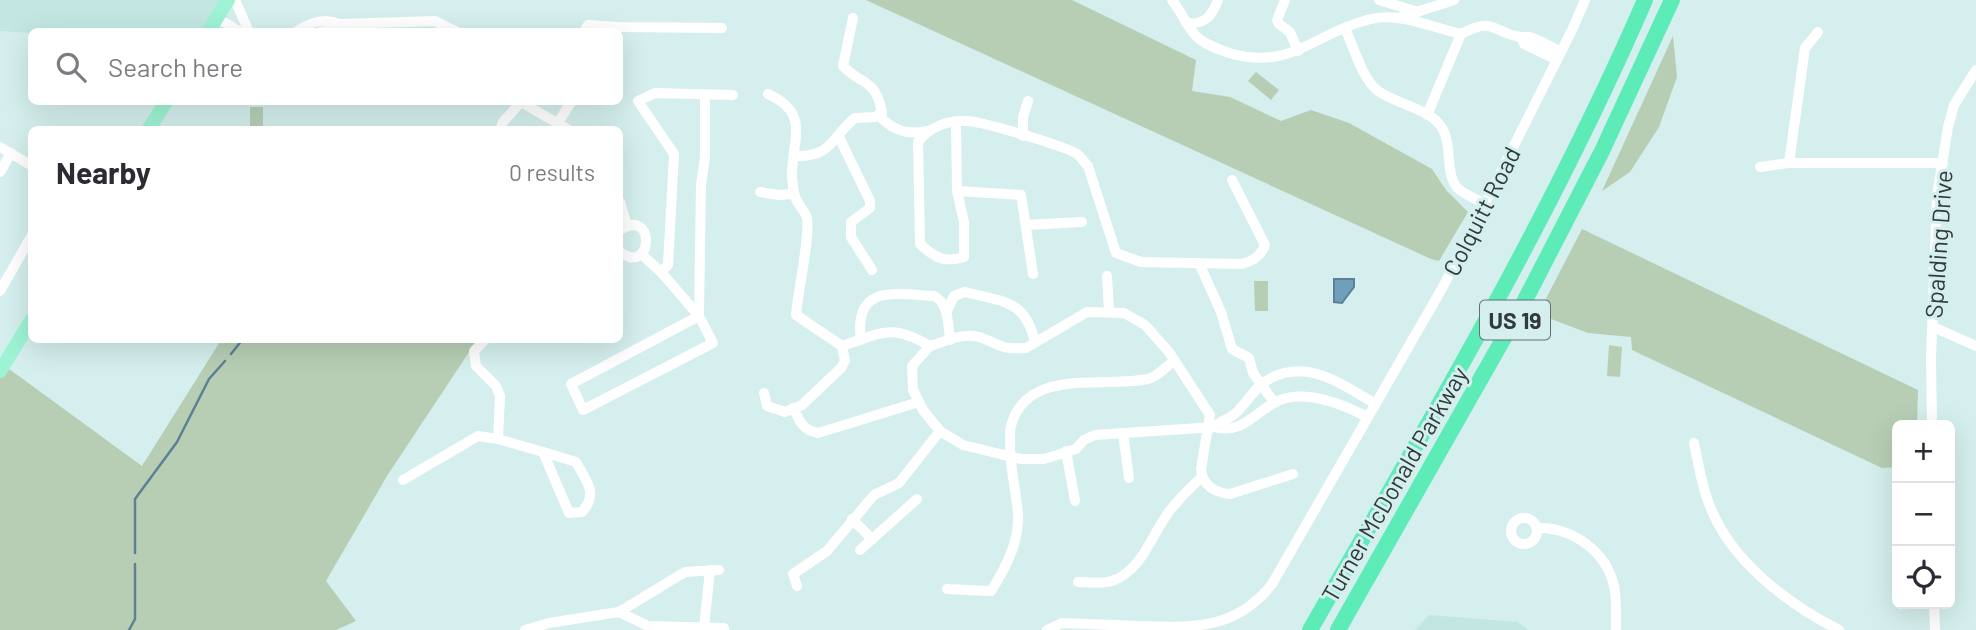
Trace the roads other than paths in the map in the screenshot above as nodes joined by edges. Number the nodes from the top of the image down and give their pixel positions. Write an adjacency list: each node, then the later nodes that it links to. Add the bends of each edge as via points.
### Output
1 (228, 0): 17 (main road)
2 (235, 0): 19 (street)
3 (1172, 0): 15 (street)
4 (1218, 0): 15 (street, via 1208,19)
5 (1285, 0): 29 (street, via 1277,20 1290,32)
6 (1379, 0): 12 (street)
7 (1421, 0): 12 (street)
8 (1454, 0): 12 (street)
9 (1585, 0): 30 (street, Colquitt Road)
10 (1646, 0): 124 (highway, Turner McDonald Parkway / US 19, via 1501,296)
11 (1672, 0): 125 (highway, Turner McDonald Parkway / US 19, via 1602,151 1522,306)
12 (1418, 12): 13 (street)
13 (1401, 17): 26 (street, via 1367,20); 28 (street)
14 (853, 18): 40 (street, via 843,66 867,82 879,99 882,113)
15 (1186, 23): 29 (street, via 1198,38 1240,56 1272,59)
16 (340, 24): 20 (street, via 319,20); 21 (street); 22 (street, via 435,21)
17 (214, 27)
18 (722, 27): 25 (street)
19 (247, 28)
20 (304, 28)
21 (334, 28)
22 (450, 28)
23 (586, 28): 24 (street)
24 (610, 28)
25 (623, 29)
26 (1345, 29): 29 (street); 41 (street, via 1378,91)
27 (1818, 32): 53 (street, via 1805,48)
28 (1461, 34): 30 (street, via 1484,25 1496,26 1528,36); 41 (street)
29 (1298, 51)
30 (1559, 56): 62 (street, Colquitt Road)
31 (1976, 70): 54 (street, Spalding Drive, via 1954,105)
32 (705, 94): 34 (street); 71 (street, via 655,93 638,101 674,154 668,265); 77 (street)
33 (768, 94): 52 (street, via 791,109 796,126)
34 (733, 95)
35 (1028, 101): 48 (street)
36 (164, 105): 44 (main road)
37 (518, 105): 45 (street)
38 (526, 105): 43 (street)
39 (567, 105): 43 (street)
40 (878, 115): 47 (street, via 902,132); 49 (street, via 855,118)
41 (1427, 115): 62 (street, via 1447,135 1452,177 1460,189)
42 (956, 122): 47 (street); 48 (street); 59 (street)
43 (558, 123): 46 (street)
44 (151, 126)
45 (502, 126)
46 (563, 126)
47 (926, 131): 59 (street, via 918,142 920,244 933,257 949,262 964,257 964,222)
48 (1023, 136): 69 (street, via 1064,146 1088,166 1116,253 1141,262)
49 (839, 137): 52 (street, via 810,157); 70 (street, via 870,201 870,208 851,222 851,237)
50 (0, 147): 51 (street)
51 (11, 153): 55 (street); 57 (street)
52 (795, 156): 61 (street)
53 (1789, 163): 54 (street); 56 (street)
54 (1943, 163): 79 (street, Spalding Drive, via 1937,196)
55 (28, 164)
56 (1760, 167)
57 (0, 172)
58 (1232, 180): 69 (street, via 1264,248 1248,263)
59 (957, 191): 64 (street, via 1021,195)
60 (760, 192): 61 (street)
61 (794, 194): 84 (street, via 807,215 796,315)
62 (1486, 204): 93 (street, Colquitt Road)
63 (1082, 222): 64 (street)
64 (1026, 225): 72 (street)
65 (623, 228): 68 (street, via 637,226 644,232 646,246)
66 (28, 242): 74 (street)
67 (623, 254): 68 (street)
68 (641, 254): 71 (street)
69 (1199, 263): 89 (street, via 1232,349 1249,358)
70 (872, 270)
71 (662, 272): 77 (street)
72 (1033, 274)
73 (1107, 276): 75 (street)
74 (0, 290)
75 (1109, 311): 82 (street, via 1087,312); 87 (street, via 1145,324)
76 (946, 313): 80 (street, via 934,296 877,296 870,299 861,316); 81 (street); 82 (street, via 959,293 1005,302 1024,313)
77 (699, 316): 77 (street, via 713,343 583,410 571,384)
78 (28, 326): 88 (main road)
79 (1933, 327): 86 (street); 96 (street, Spalding Drive)
80 (861, 340): 84 (street); 85 (street, via 890,331 909,334)
81 (950, 340): 82 (street, via 976,336 1000,348 1014,349); 85 (street)
82 (1035, 342)
83 (482, 343): 100 (street, via 474,351 476,366 500,396)
84 (842, 346): 94 (street, via 845,360 841,368)
85 (930, 346): 91 (street, via 912,366 913,390)
86 (1976, 346)
87 (1174, 361): 97 (street, via 1210,415); 104 (street, via 1150,378 1063,383 1042,389 1022,405 1011,425)
88 (0, 371)
89 (1261, 384): 92 (street); 93 (street, via 1282,374 1311,371); 97 (street, via 1237,412)
90 (764, 393): 94 (street, via 767,406 785,412)
91 (919, 402): 94 (street, via 818,433 803,427); 98 (street)
92 (1275, 402): 95 (street, via 1307,396); 97 (street, via 1236,428)
93 (1374, 403): 95 (street, Colquitt Road)
94 (793, 408)
95 (1367, 417): 123 (street, Colquitt Road, via 1272,584 1248,609 1187,628 1062,623)
96 (1932, 420)
97 (1211, 427): 99 (street); 106 (street, via 1201,460)
98 (940, 431): 104 (street, via 963,445); 111 (street, via 899,483 874,495)
99 (1124, 433): 103 (street, via 1094,435); 107 (street)
100 (498, 439): 102 (street); 108 (street, via 478,436)
101 (1694, 443): 127 (street, via 1708,502 1735,548 1766,580)
102 (544, 452): 102 (street, via 576,461 592,492 582,512 569,513)
103 (1066, 452): 104 (street, via 1044,459); 110 (street)
104 (1010, 456): 117 (street, via 1018,517 1005,569 991,591)
105 (1293, 474): 106 (street, via 1230,494 1216,491)
106 (1202, 477): 115 (street, via 1171,509 1129,571 1111,582)
107 (1129, 478)
108 (403, 480)
109 (917, 499): 113 (street)
110 (1075, 501)
111 (852, 519): 113 (street); 116 (street, via 827,551 793,574)
112 (1537, 528): 126 (street, via 1570,534 1598,554 1614,585)
113 (872, 539): 114 (street)
114 (860, 550)
115 (1078, 582)
116 (797, 586)
117 (947, 589)
118 (1934, 609): 128 (street)
119 (619, 612): 120 (street, via 648,626); 120 (street, via 685,572 715,570); 122 (street)
120 (704, 628): 121 (street)
121 (724, 628)
122 (525, 630)
123 (1047, 630)
124 (1310, 630)
125 (1338, 630)
126 (1616, 630)
127 (1839, 630)
128 (1935, 630)

